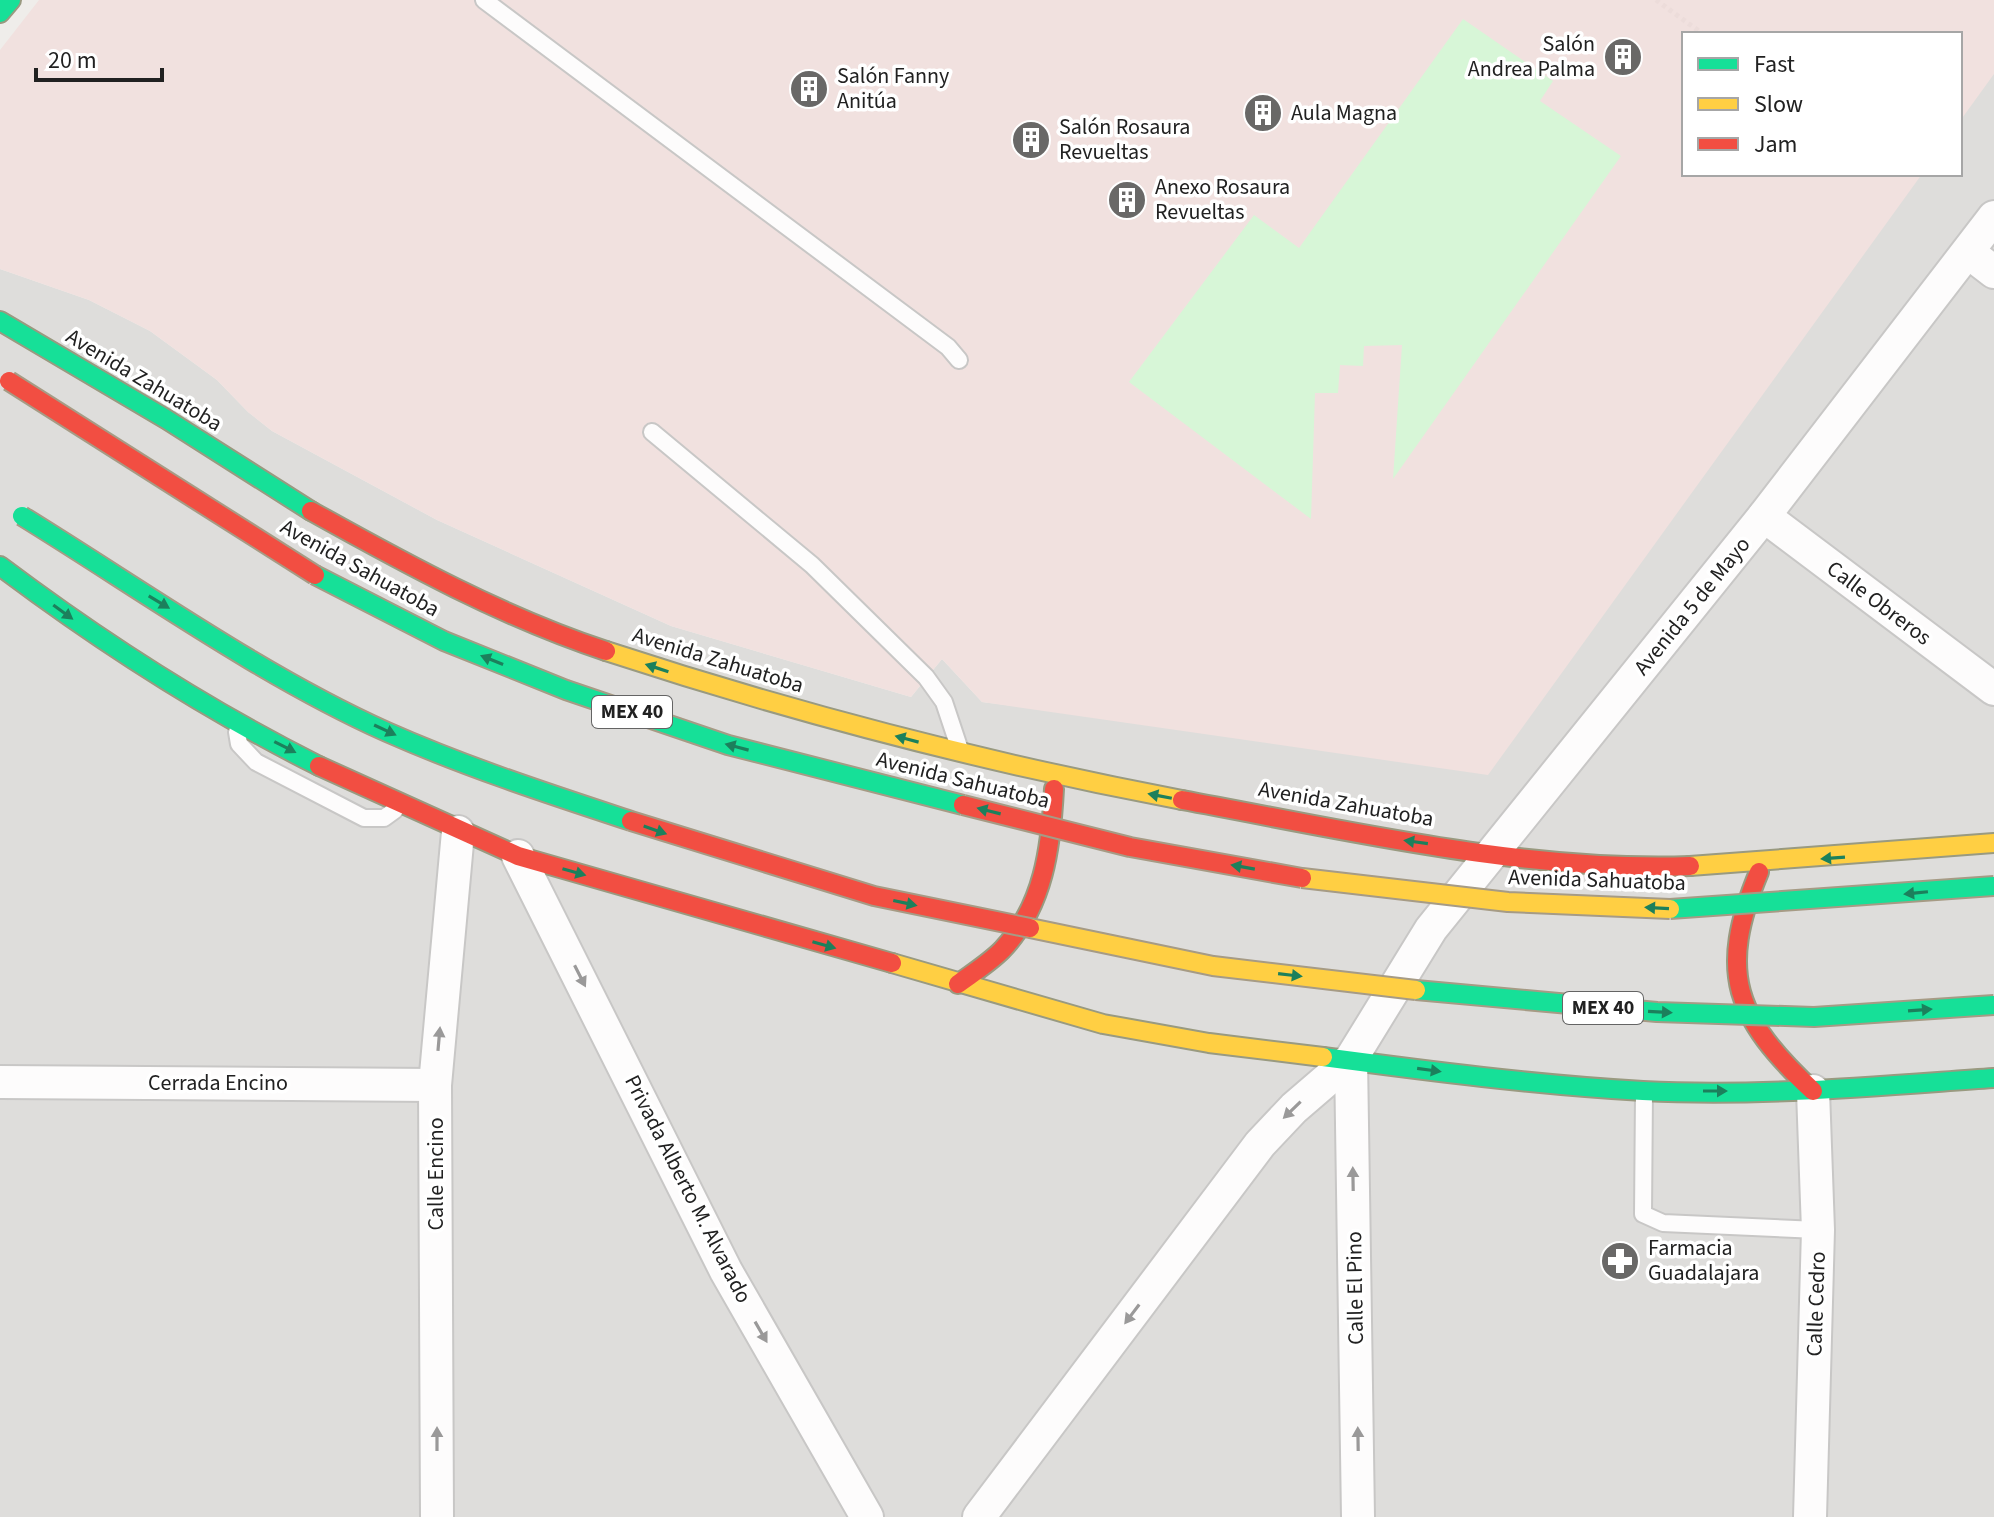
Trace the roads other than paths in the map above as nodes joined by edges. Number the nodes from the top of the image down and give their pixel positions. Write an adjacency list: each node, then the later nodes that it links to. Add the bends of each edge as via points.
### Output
1 (11, 0): 3 (street)
2 (484, 0): 8 (lane)
3 (0, 13)
4 (1994, 217): 5 (street, Avenida 5 de Mayo)
5 (1968, 252): 6 (street); 12 (street, Avenida 5 de Mayo)
6 (1994, 272)
7 (0, 321): 16 (street, Avenida Zahuatoba, one-way to 7, via 721,689 551,633 284,497 166,419)
8 (959, 360)
9 (4, 378): 24 (street, Avenida Sahuatoba / MEX 40, one-way to 9, bridge, via 1680,909 1492,900 1320,881 1130,847 759,753 566,690 444,641 325,582)
10 (652, 432): 16 (lane, via 812,565 926,677 944,702)
11 (17, 512): 26 (street, MEX 40, one-way to 26, bridge, via 274,672 385,731 545,793 874,896 1213,966 1497,1000 1814,1017)
12 (1764, 516): 14 (street, Calle Obreros); 21 (street, Avenida 5 de Mayo)
13 (0, 566): 15 (street, one-way to 15, via 102,641)
14 (1994, 689)
15 (235, 722): 18 (street, one-way to 18); 18 (lane, via 239,744 256,762 364,818 384,818)
16 (960, 753): 17 (street, Avenida Zahuatoba)
17 (1055, 776): 21 (street, Avenida Zahuatoba, one-way to 17); 25 (street, via 1048,860 1030,912 1002,949)
18 (400, 806): 19 (street)
19 (458, 832): 22 (street); 30 (street, Calle Encino, one-way to 19)
20 (1994, 843): 23 (street, Avenida Sahuatoba, one-way to 23)
21 (1493, 853): 23 (street, Avenida Sahuatoba, via 1636,868); 27 (street, Avenida 5 de Mayo, via 1431,929)
22 (518, 856): 25 (street, one-way to 25); 35 (street, Privada Alberto M. Alvarado, one-way to 35, via 726,1271)
23 (1764, 863): 32 (street, via 1745,902 1733,965 1742,1006 1759,1036)
24 (1994, 886)
25 (958, 984): 27 (street, via 1103,1024 1209,1043)
26 (1994, 1005)
27 (1351, 1059): 31 (street, one-way to 31, via 1486,1078); 36 (street, one-way to 36, via 1260,1144); 37 (street, Calle El Pino, one-way to 27)
28 (1994, 1078): 32 (street)
29 (0, 1082): 30 (street, Cerrada Encino)
30 (435, 1085): 34 (street, Calle Encino, one-way to 30)
31 (1644, 1091): 32 (street, one-way to 32); 33 (lane, via 1643,1214 1663,1223)
32 (1813, 1091): 33 (street, Calle Cedro)
33 (1818, 1230): 38 (street, Calle Cedro)
34 (437, 1517)
35 (867, 1517)
36 (979, 1517)
37 (1358, 1517)
38 (1810, 1517)

